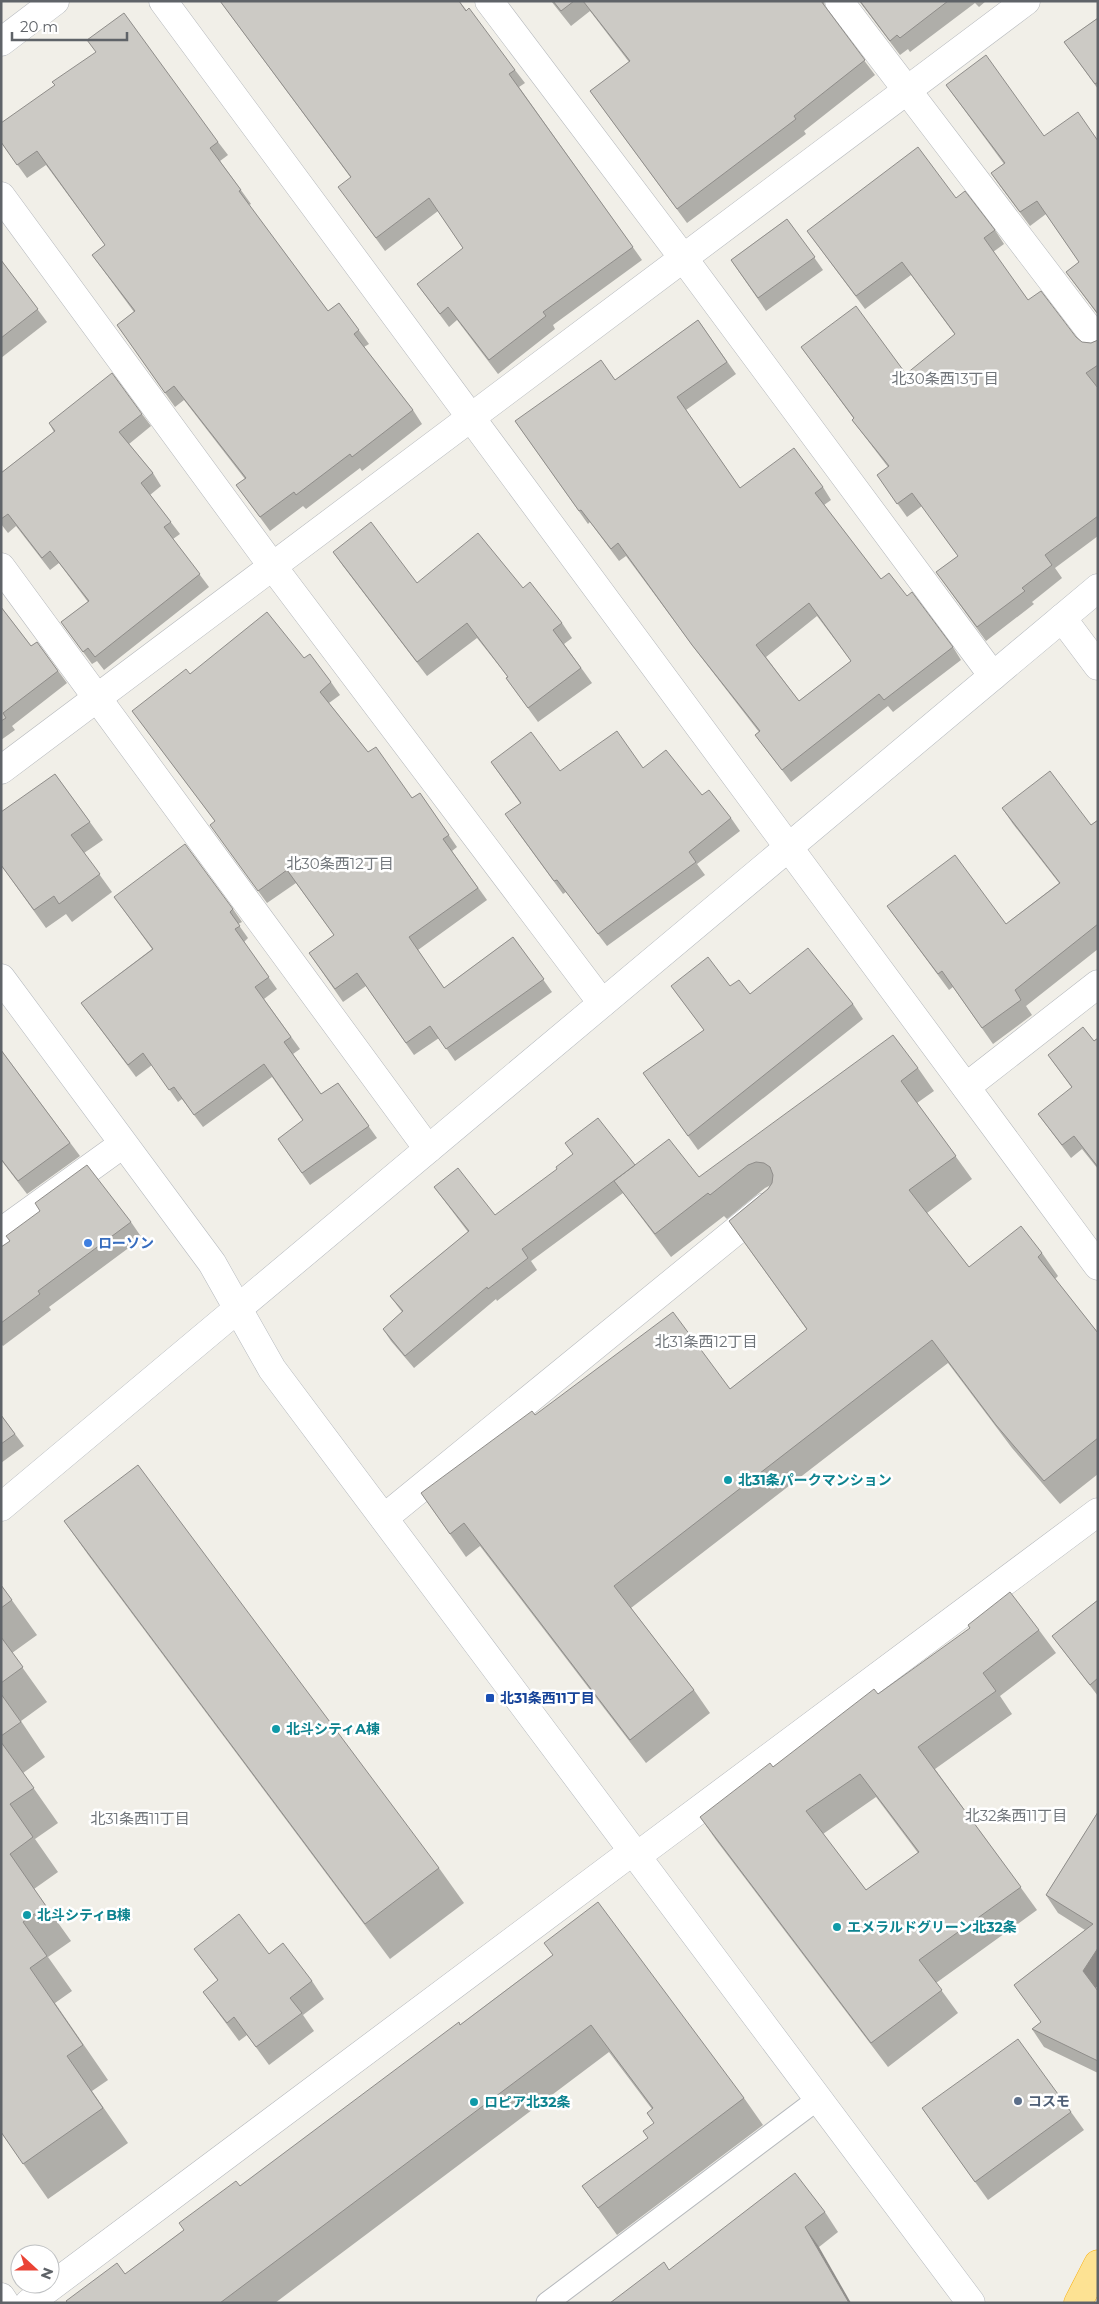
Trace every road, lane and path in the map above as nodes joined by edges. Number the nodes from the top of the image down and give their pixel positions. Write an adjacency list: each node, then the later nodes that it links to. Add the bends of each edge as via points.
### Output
1 (55, 1): 6 (street)
2 (163, 1): 11 (street)
3 (490, 1): 9 (street)
4 (839, 1): 7 (street)
5 (1026, 1): 7 (street)
6 (1, 42)
7 (906, 92): 9 (street); 10 (street)
8 (1, 196): 12 (street)
9 (684, 259): 11 (street); 17 (street)
10 (1098, 341)
11 (472, 418): 12 (street); 20 (street)
12 (273, 567): 18 (street); 23 (street)
13 (1, 568): 18 (street)
14 (1098, 588): 15 (street)
15 (1062, 618): 16 (street); 17 (street)
16 (1098, 666)
17 (993, 676): 20 (street)
18 (98, 698): 19 (street); 26 (street)
19 (1, 770)
20 (789, 848): 23 (street); 24 (street)
21 (1098, 984): 24 (street)
22 (4, 986): 25 (street)
23 (602, 1003): 26 (street)
24 (966, 1087): 29 (street)
25 (124, 1144): 28 (street); 30 (street, via 212,1263)
26 (428, 1149): 30 (street)
27 (774, 1200): 33 (street)
28 (1, 1232)
29 (1098, 1266)
30 (237, 1308): 31 (street); 33 (street, via 272,1369)
31 (1, 1507)
32 (1098, 1512): 34 (street)
33 (384, 1518): 34 (street)
34 (635, 1853): 35 (street); 39 (street)
35 (818, 2099): 40 (lane); 41 (street)
36 (1098, 2264): 42 (highway)
37 (1, 2297): 38 (street)
38 (5, 2303)
39 (29, 2303)
40 (547, 2303)
41 (971, 2303)
42 (1078, 2303)

